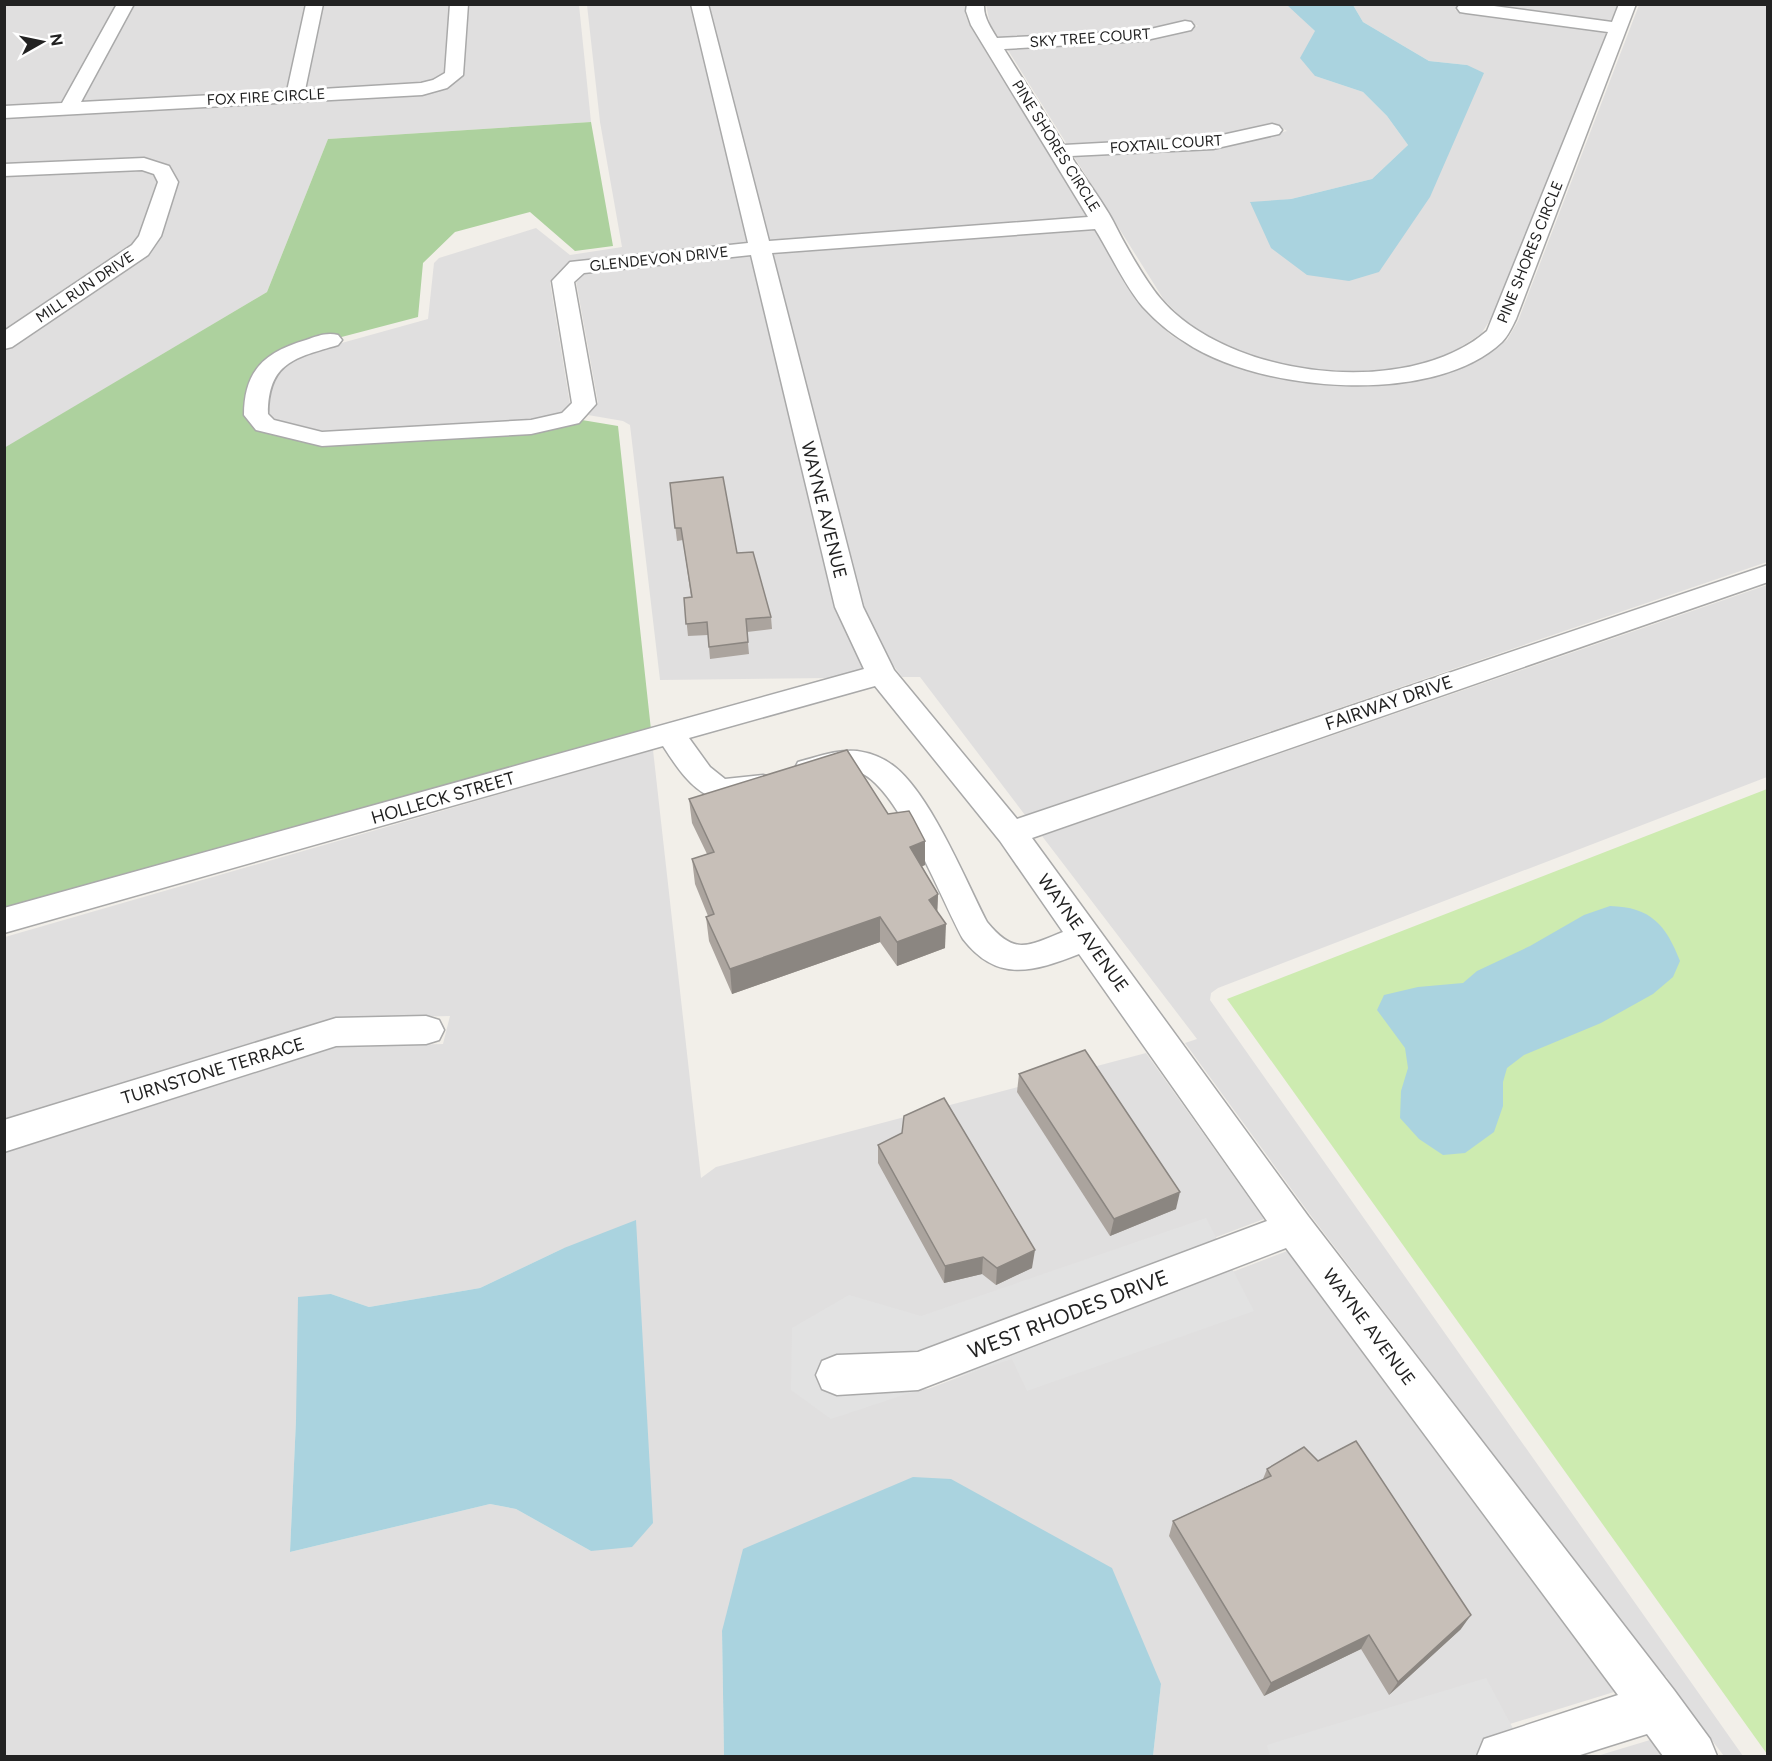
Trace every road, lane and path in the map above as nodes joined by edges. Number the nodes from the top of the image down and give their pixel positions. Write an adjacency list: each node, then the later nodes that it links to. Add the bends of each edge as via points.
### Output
1 (126, 4): 12 (street)
2 (315, 4): 11 (street)
3 (459, 4): 11 (street, FOX FIRE CIRCLE, via 454,75 440,84 422,89)
4 (699, 4): 18 (street, WAYNE AVENUE)
5 (1629, 4): 9 (street, PINE SHORES CIRCLE)
6 (976, 8): 10 (street, PINE SHORES CIRCLE, via 980,25)
7 (1466, 8): 9 (street)
8 (1185, 26): 10 (street, SKY TREE COURT, via 1142,36)
9 (1619, 28): 17 (street, PINE SHORES CIRCLE, via 1505,319 1494,338 1455,362 1407,375 1311,376 1264,367 1220,352 1184,334 1151,302)
10 (993, 44): 15 (street, PINE SHORES CIRCLE)
11 (295, 95): 12 (street, FOX FIRE CIRCLE)
12 (68, 109): 13 (street, FOX FIRE CIRCLE)
13 (4, 112)
14 (1272, 130): 15 (street, FOXTAIL COURT, via 1213,142)
15 (1059, 151): 17 (street, PINE SHORES CIRCLE)
16 (4, 170): 20 (street, MILL RUN DRIVE, via 144,164 162,170 168,182 150,236 140,250)
17 (1103, 222): 18 (street, GLENDEVON DRIVE)
18 (758, 248): 19 (street, GLENDEVON DRIVE, via 578,267 563,281 584,404 570,418 531,427 322,439 265,425 256,415 258,388 266,370 294,350); 22 (street, WAYNE AVENUE, via 849,607)
19 (330, 340)
20 (4, 342)
21 (1767, 573): 24 (street, FAIRWAY DRIVE)
22 (881, 674): 23 (street, HOLLECK STREET); 24 (street, WAYNE AVENUE)
23 (670, 734): 25 (street, HOLLECK STREET); 26 (street, via 697,772 718,789 767,785 839,761 874,766 893,783 932,842 982,943 993,953 1006,959 1020,959)
24 (1011, 832): 26 (street, WAYNE AVENUE)
25 (4, 921)
26 (1086, 937): 29 (street, WAYNE AVENUE)
27 (426, 1030): 28 (street, TURNSTONE TERRACE, via 336,1032)
28 (4, 1136)
29 (1294, 1228): 30 (street, WEST RHODES DRIVE, via 918,1371); 31 (street, WAYNE AVENUE)
30 (837, 1375)
31 (1657, 1707): 32 (street); 33 (street, WAYNE AVENUE)
32 (1502, 1756)
33 (1693, 1756)

